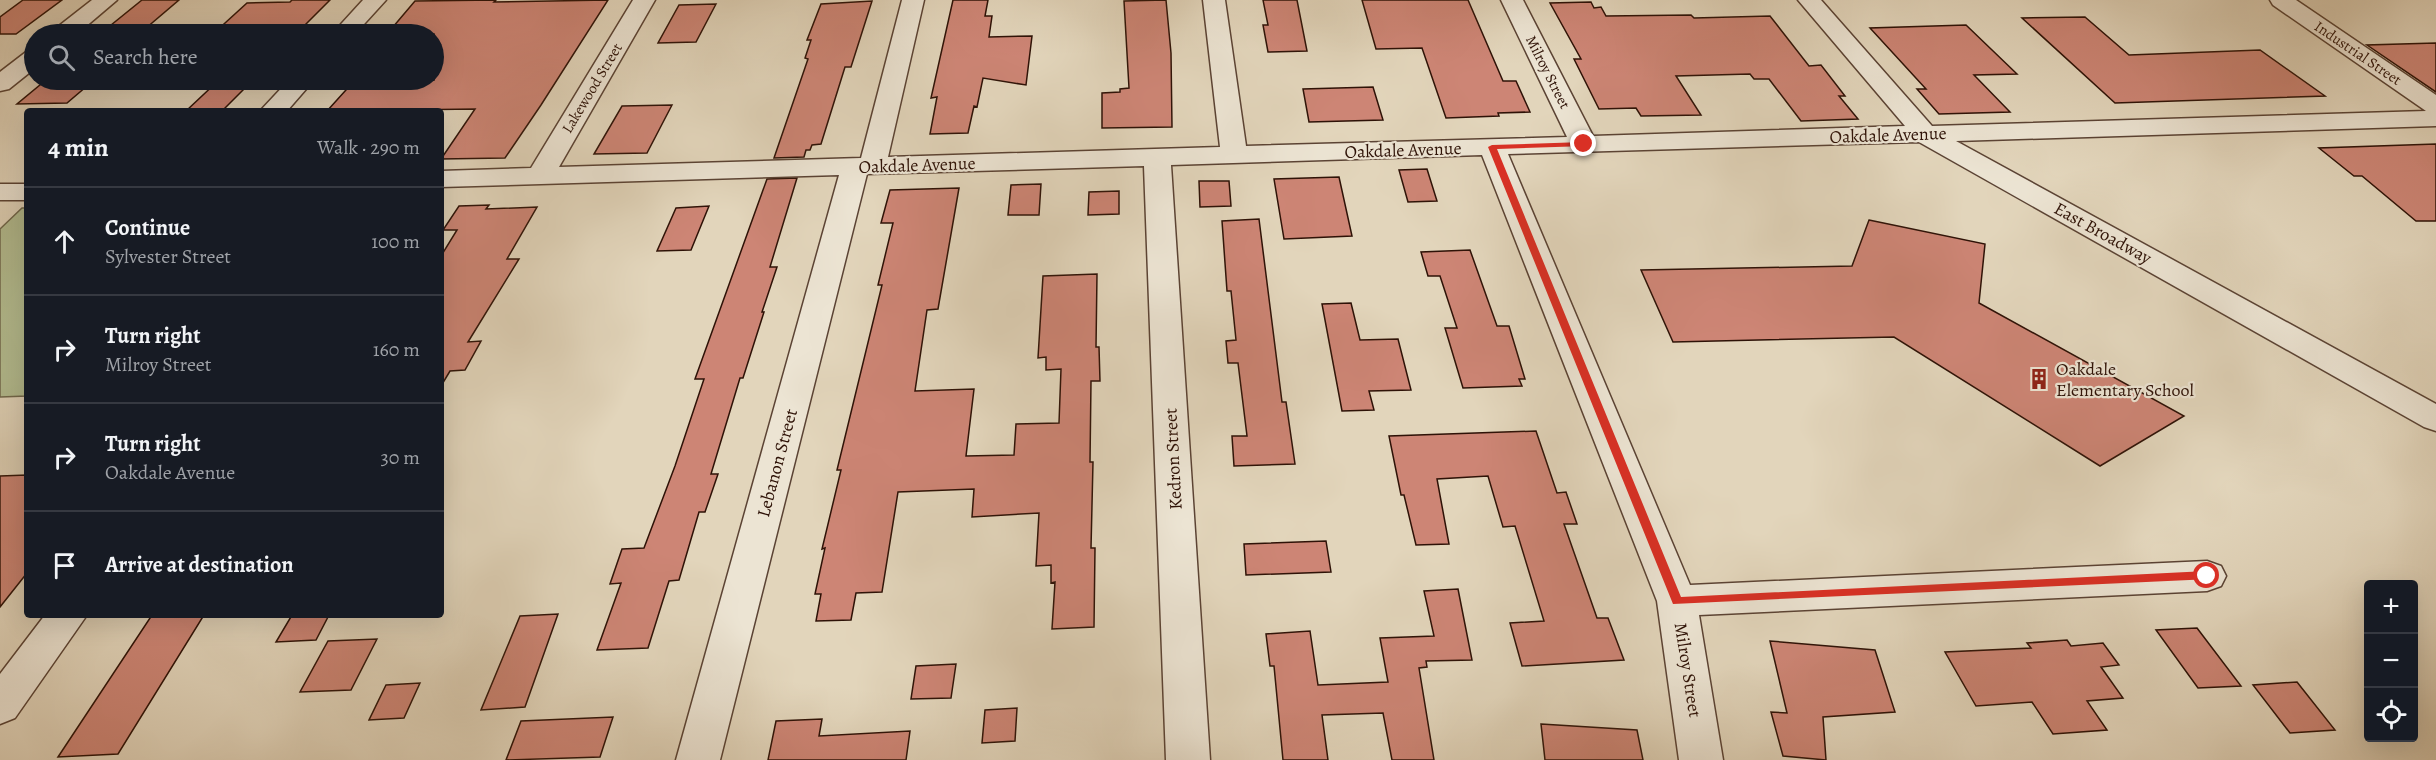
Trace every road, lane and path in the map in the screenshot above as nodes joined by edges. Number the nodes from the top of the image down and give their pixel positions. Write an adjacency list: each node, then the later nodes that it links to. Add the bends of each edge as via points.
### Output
1 (106, 0): 9 (street)
2 (375, 0): 10 (street)
3 (644, 0): 23 (street, Lakewood Street)
4 (914, 0): 22 (street, Lebanon Street)
5 (1214, 0): 20 (street)
6 (1512, 0): 18 (street, Milroy Street)
7 (1809, 0): 17 (street, East Broadway)
8 (2281, 0): 14 (street, Industrial Street)
9 (76, 24)
10 (352, 24)
11 (24, 65): 12 (street)
12 (0, 84)
13 (293, 90): 15 (street)
14 (2436, 106)
15 (276, 108)
16 (2436, 118): 17 (street, Oakdale Avenue)
17 (1925, 134): 18 (street, Oakdale Avenue); 25 (street, East Broadway)
18 (1584, 144): 19 (street, Oakdale Avenue)
19 (1492, 147): 20 (street, Oakdale Avenue); 27 (street, Milroy Street)
20 (1234, 155): 21 (street, Oakdale Avenue)
21 (1157, 158): 22 (street, Oakdale Avenue); 31 (street, Kedron Street)
22 (864, 166): 23 (street, Oakdale Avenue); 30 (street, Lebanon Street)
23 (540, 176): 24 (street, Oakdale Avenue)
24 (444, 179)
25 (2436, 419)
26 (2207, 576): 27 (street)
27 (1677, 601): 32 (street, Milroy Street)
28 (65, 618): 29 (street)
29 (0, 706)
30 (698, 760)
31 (1188, 760)
32 (1701, 760)

